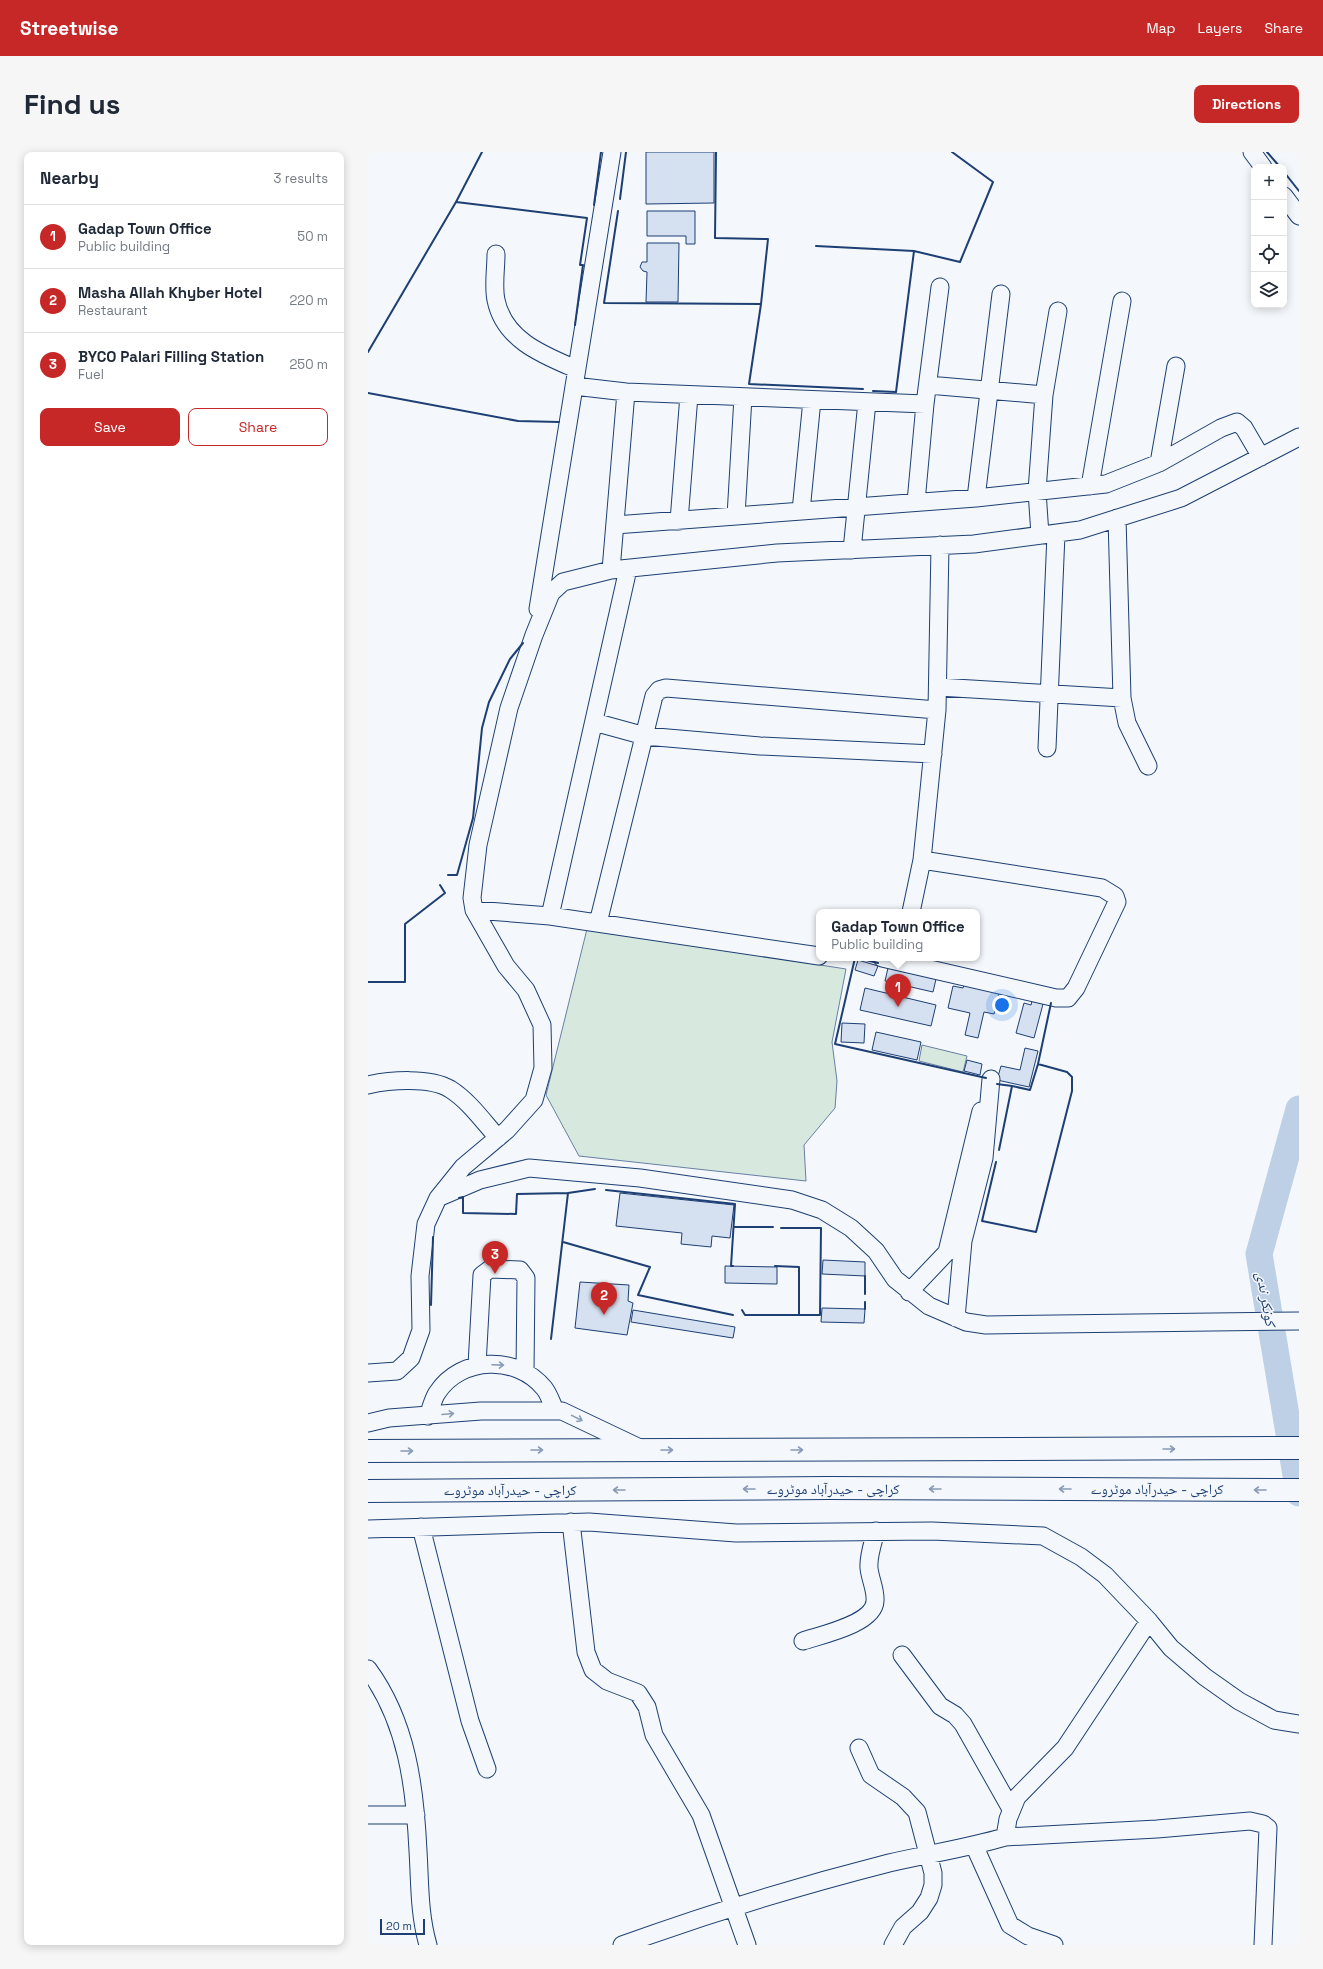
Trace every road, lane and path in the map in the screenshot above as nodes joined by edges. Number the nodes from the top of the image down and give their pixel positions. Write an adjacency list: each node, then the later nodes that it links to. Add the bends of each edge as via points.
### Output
1 (612, 152): 12 (street)
2 (1252, 152): 3 (street)
3 (1261, 164)
4 (1287, 200): 5 (street)
5 (1299, 216)
6 (496, 254): 12 (street, via 496,300 504,322 519,339 538,353)
7 (940, 287): 13 (street)
8 (1000, 294): 15 (street)
9 (1122, 301): 26 (street)
10 (1058, 311): 18 (street)
11 (1176, 366): 25 (street)
12 (576, 369): 14 (street)
13 (928, 385): 15 (street); 22 (street)
14 (574, 386): 16 (street); 41 (street)
15 (989, 390): 18 (street); 28 (street)
16 (626, 392): 17 (street); 35 (street)
17 (689, 395): 19 (street); 34 (street)
18 (1044, 395): 27 (street)
19 (743, 397): 20 (street); 32 (street)
20 (812, 400): 21 (street); 31 (street)
21 (867, 402): 22 (street); 30 (street)
22 (925, 404): 29 (street)
23 (1299, 437): 24 (street)
24 (1261, 457): 25 (street, via 1244,428 1237,422 1221,428); 33 (street, via 1181,498)
25 (1159, 463): 26 (street, via 1106,484)
26 (1090, 486): 27 (street)
27 (1037, 491): 28 (street); 36 (street)
28 (976, 498): 29 (street)
29 (916, 502): 30 (street)
30 (856, 507): 31 (street); 38 (street)
31 (801, 511): 32 (street)
32 (736, 516): 34 (street)
33 (1117, 518): 36 (street, via 1080,530); 44 (street)
34 (679, 521): 35 (street)
35 (615, 525): 40 (street)
36 (1048, 534): 37 (street, via 974,544); 43 (street)
37 (940, 545): 38 (street); 42 (street)
38 (852, 550): 39 (street, via 778,553)
39 (628, 569): 40 (street); 46 (street)
40 (611, 570): 41 (street, via 563,582 551,593)
41 (534, 635): 53 (street, via 509,708 478,845 472,898)
42 (938, 687): 43 (street); 45 (street)
43 (1048, 694): 44 (street); 48 (street)
44 (1122, 698): 50 (street, via 1127,723)
45 (938, 710): 47 (street, via 666,688 659,690 654,696); 49 (street)
46 (594, 722): 47 (street); 54 (street)
47 (645, 736): 49 (street, via 760,746); 55 (street)
48 (1047, 748)
49 (933, 754): 51 (street)
50 (1148, 766)
51 (922, 860): 52 (street); 57 (street, via 1102,888 1115,896 1117,902 1076,988 1068,998 1056,998)
52 (912, 909)
53 (474, 910): 54 (street); 59 (street, via 506,966 526,990 542,1025 542,1068 534,1100)
54 (550, 916): 55 (street)
55 (598, 923): 56 (street)
56 (816, 956)
57 (904, 961)
58 (368, 1085): 59 (street, via 418,1080 449,1088 465,1101)
59 (498, 1138): 60 (street, via 463,1167)
60 (438, 1198): 61 (street, via 480,1180 529,1168 640,1178 792,1200 822,1210 851,1228 876,1251 895,1279); 66 (street, via 426,1224 420,1276 421,1330 411,1358 397,1371)
61 (910, 1292): 62 (street, via 929,1306); 62 (street, via 947,1252 975,1127 991,1079 991,1157 963,1240)
62 (956, 1318): 63 (street, via 986,1325)
63 (1299, 1320)
64 (477, 1365): 65 (street, one-way to 65, via 502,1364); 65 (street, via 482,1275 490,1269 520,1270 526,1278); 68 (street, via 454,1375 437,1393)
65 (525, 1372): 67 (street, via 544,1388)
66 (368, 1373)
67 (555, 1410): 68 (street, one-way to 67, via 481,1411); 71 (street, one-way to 71)
68 (428, 1416): 69 (street)
69 (368, 1422)
70 (1299, 1448): 71 (highway, one-way to 70)
71 (644, 1450): 72 (highway, one-way to 71)
72 (368, 1451)
73 (1299, 1490): 74 (highway, کراچی - حیدرآباد موٹروے, one-way to 74, via 820,1488)
74 (368, 1491)
75 (571, 1522): 76 (street); 78 (street, via 736,1533); 92 (street, via 586,1652 593,1670 607,1681 638,1693 646,1707 654,1734 701,1814)
76 (421, 1527): 77 (street); 85 (street, via 470,1721)
77 (368, 1529)
78 (876, 1531): 79 (street, via 1043,1536 1081,1557 1106,1575); 80 (street, via 869,1568 875,1603 871,1613 861,1621)
79 (1149, 1621): 83 (street, via 1171,1648 1205,1677 1274,1720); 86 (street, via 1065,1748 1017,1797)
80 (803, 1641)
81 (902, 1655): 86 (street, via 940,1706 964,1724)
82 (368, 1669): 88 (street, via 391,1706 411,1771)
83 (1299, 1724)
84 (859, 1748): 91 (street, via 871,1775 903,1797 917,1812)
85 (487, 1769)
86 (1011, 1809): 89 (street)
87 (368, 1815): 88 (street)
88 (416, 1815): 93 (street, via 422,1924)
89 (1005, 1837): 90 (street); 98 (street, via 1250,1821 1263,1824 1268,1828 1268,1845)
90 (974, 1845): 91 (street); 97 (street, via 1010,1925 1028,1936)
91 (928, 1855): 92 (street); 96 (street, via 933,1874 929,1898 920,1912 903,1927)
92 (734, 1906): 94 (street); 95 (street)
93 (428, 1945)
94 (622, 1945)
95 (747, 1945)
96 (893, 1945)
97 (1054, 1945)
98 (1263, 1945)

